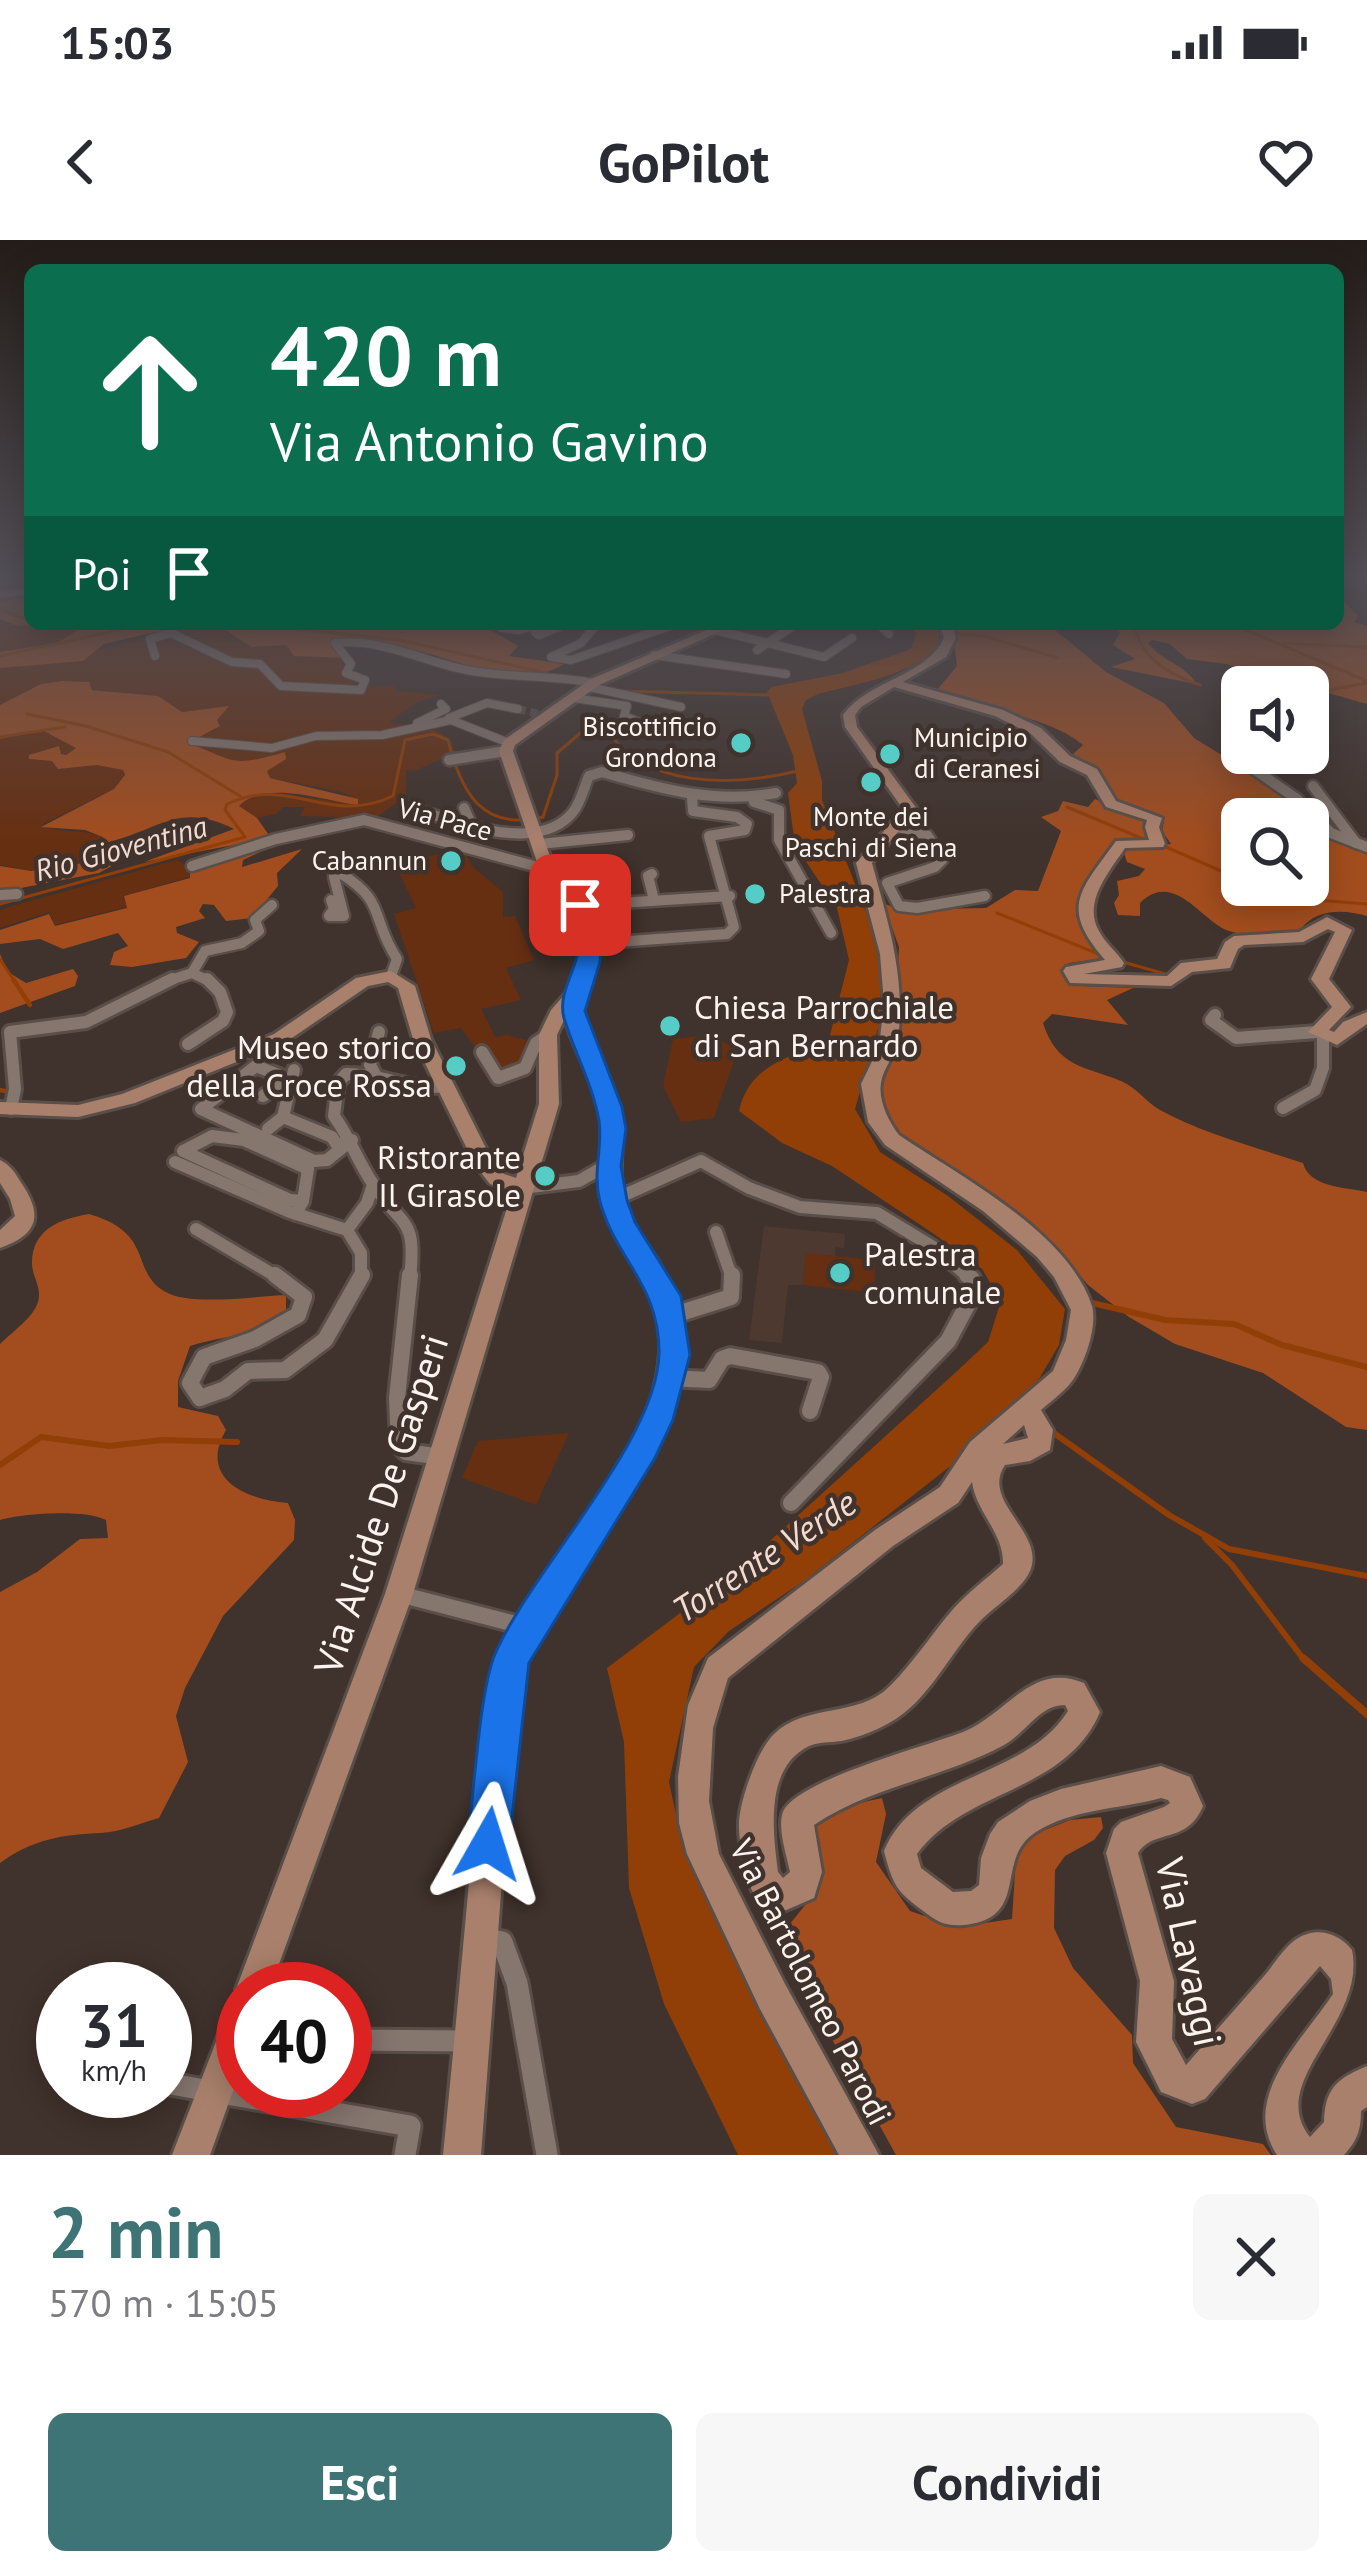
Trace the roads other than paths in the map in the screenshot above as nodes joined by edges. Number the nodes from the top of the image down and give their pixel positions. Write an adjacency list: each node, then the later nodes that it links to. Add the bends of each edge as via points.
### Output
1 (260, 664): 2 (street, via 280,686 334,692 361,690 365,680 346,674)
2 (351, 664)
3 (451, 664): 9 (street)
4 (635, 664): 9 (main road)
5 (719, 664): 7 (street)
6 (925, 664): 8 (main road)
7 (786, 674)
8 (892, 683): 26 (main road, via 848,715 909,805); 47 (main road, via 1036,731 1092,772 1111,804 1155,818 1158,844 1121,844 1087,897 1091,933 1116,963 1072,970 1073,977 1171,981 1186,967 1224,964 1240,940 1294,939 1331,922 1344,930 1320,979 1342,1011 1319,1025)
9 (592, 685): 10 (main road); 12 (street)
10 (574, 698): 14 (street, via 627,706 624,716); 16 (main road)
11 (441, 704): 13 (street, via 446,709 418,724 487,703)
12 (681, 707)
13 (518, 709)
14 (639, 722)
15 (192, 742): 16 (street, via 272,748 454,720)
16 (507, 747): 17 (street); 27 (main road)
17 (454, 759)
18 (1266, 774): 29 (street, via 1326,830)
19 (1313, 786): 29 (street)
20 (776, 793): 22 (street)
21 (692, 797): 22 (street); 27 (street, via 602,772 589,776 572,813); 35 (street, via 693,811 746,821 745,830 709,836)
22 (737, 798): 40 (street, via 778,810 779,841)
23 (404, 807): 25 (street)
24 (464, 808): 25 (street)
25 (472, 826): 27 (street)
26 (897, 827): 36 (street, via 927,835 944,859 886,883 899,906 913,911); 74 (main road, Via Bartolomeo Parodi, via 864,862 892,1003 888,1047 872,1084 874,1113 892,1141 1046,1252 1073,1290 1082,1310 1078,1340 1062,1377)
27 (536, 833): 28 (street); 31 (main road)
28 (628, 836)
29 (1362, 845)
30 (192, 866): 31 (street, Via Pace, via 364,820)
31 (549, 870): 43 (main road, via 591,925 589,962)
32 (652, 874): 38 (street)
33 (17, 894): 34 (street)
34 (0, 895)
35 (728, 896): 38 (street); 38 (street, via 734,927 727,934 616,939 612,908)
36 (985, 896)
37 (331, 900): 42 (street, via 329,916 342,918 334,877 343,873 372,897 379,931 398,959)
38 (654, 900)
39 (272, 905): 41 (street, via 255,920 254,939 211,946)
40 (832, 933)
41 (192, 973): 49 (street, via 219,989 227,1012); 57 (street, via 85,1022 10,1032 17,1096)
42 (391, 976): 54 (main road, via 406,986); 57 (main road, via 336,996 280,1038 128,1100 78,1111)
43 (575, 994): 48 (main road); 50 (main road)
44 (1215, 1015): 47 (street, via 1211,1020 1236,1038)
45 (1367, 1018): 47 (main road, via 1340,1038)
46 (380, 1032): 53 (street, via 370,1065)
47 (1320, 1035): 56 (street, via 1315,1090)
48 (549, 1040): 50 (main road, via 568,1035); 51 (street, via 536,1042 525,1071 499,1078); 65 (main road, Via Alcide De Gasperi, via 549,1104)
49 (188, 1044)
50 (585, 1045): 62 (main road, via 613,1129)
51 (482, 1052)
52 (294, 1070): 58 (street)
53 (376, 1076): 54 (street, via 410,1088); 60 (street, via 346,1073 338,1083 334,1117)
54 (445, 1086): 65 (main road, via 485,1165)
55 (263, 1096): 60 (street, via 280,1079 256,1066 201,1108 314,1161)
56 (1282, 1108)
57 (6, 1109)
58 (283, 1117): 59 (street); 60 (street, via 337,1144)
59 (268, 1129)
60 (352, 1140): 64 (street)
61 (175, 1162): 67 (street)
62 (608, 1166): 65 (street, via 578,1181); 66 (main road)
63 (0, 1167): 71 (main road, via 27,1218)
64 (373, 1185): 69 (street); 76 (street, via 403,1217 415,1251 399,1445)
65 (522, 1188): 76 (main road, Via Alcide De Gasperi)
66 (613, 1200): 72 (main road); 77 (street, via 700,1161 800,1208 877,1213 972,1280 961,1319 932,1360)
67 (299, 1207): 67 (street, via 308,1169 227,1134 207,1134 184,1151); 69 (street)
68 (196, 1228): 69 (street, via 304,1297 298,1315 204,1357 190,1383 200,1398 248,1371 285,1370 325,1340 362,1276 361,1253)
69 (347, 1230)
70 (716, 1232): 72 (street, via 732,1269 731,1297)
71 (0, 1240)
72 (671, 1316): 73 (main road)
73 (669, 1378): 75 (street, via 709,1380 730,1356 818,1372); 79 (main road, via 643,1448)
74 (1027, 1410): 92 (main road, Via Bartolomeo Parodi, via 980,1450 949,1496 730,1657 705,1698 694,1779 699,1840 796,2044); 93 (main road, Via Lavaggi, via 1041,1443 997,1456 982,1488 1018,1544 1017,1569 881,1712 807,1730 785,1745 770,1766 755,1821 763,1877 784,1895 802,1886 797,1818 820,1800 994,1733 1039,1696 1069,1690 1084,1706 1079,1728 1034,1762 926,1819 902,1839 897,1861 905,1877 948,1909 982,1905 994,1894 1000,1844 1037,1814 1162,1782 1179,1788 1183,1815 1137,1828 1123,1842 1157,1981 1154,2042 1174,2080 1192,2086 1307,1952 1325,1948 1338,1957 1350,1998 1280,2111 1282,2132)
75 (810, 1412)
76 (442, 1457): 78 (main road, Via Alcide De Gasperi)
77 (791, 1503)
78 (399, 1594): 79 (street); 81 (main road, Via Alcide De Gasperi)
79 (527, 1627): 80 (main road, via 504,1706)
80 (479, 1936): 83 (main road); 91 (street, via 502,1942 517,1983)
81 (263, 1962)
82 (372, 2040): 83 (street)
83 (470, 2041): 90 (main road)
84 (1367, 2084): 94 (main road, via 1343,2102 1342,2130)
85 (216, 2088): 87 (main road)
86 (192, 2089): 87 (street)
87 (214, 2093): 88 (main road); 89 (street, via 410,2126)
88 (191, 2155)
89 (405, 2155)
90 (462, 2155)
91 (548, 2155)
92 (860, 2155)
93 (1300, 2155)
94 (1319, 2155)

